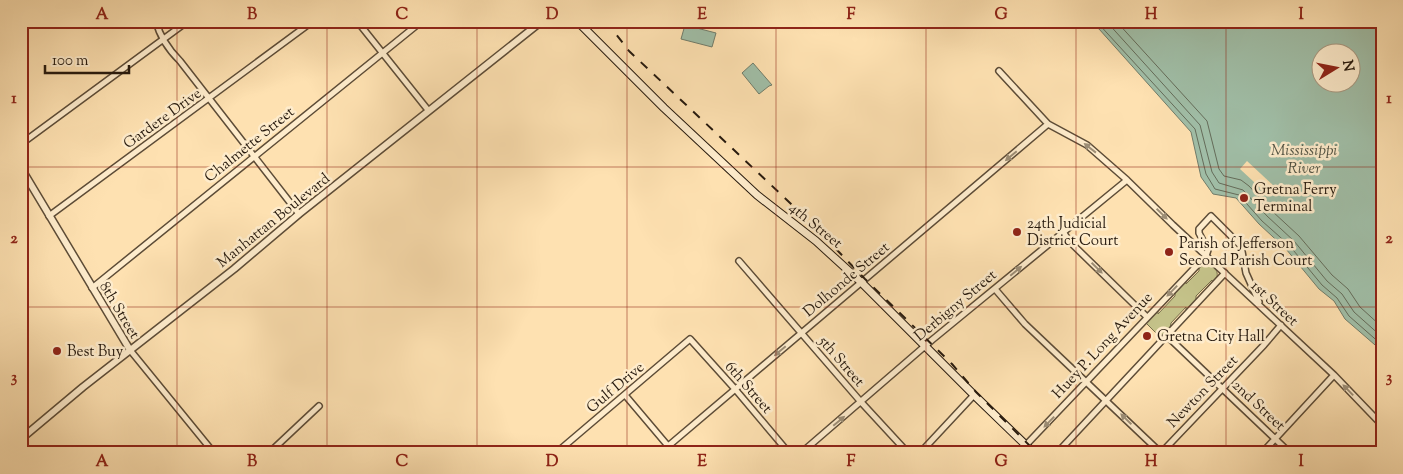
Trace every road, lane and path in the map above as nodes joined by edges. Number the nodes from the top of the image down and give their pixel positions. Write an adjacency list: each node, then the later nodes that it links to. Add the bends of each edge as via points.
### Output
1 (156, 21): 8 (street)
2 (188, 21): 8 (street)
3 (313, 21): 11 (street, Gardere Drive)
4 (357, 21): 9 (street)
5 (422, 21): 9 (street, Chalmette Street)
6 (542, 21): 12 (street, Manhattan Boulevard)
7 (577, 21): 24 (main road, 4th Street, via 757,195)
8 (163, 40): 11 (street); 14 (street)
9 (382, 54): 12 (street); 15 (street, Chalmette Street)
10 (999, 71): 13 (street, 1st Street)
11 (209, 99): 15 (street); 19 (street, Gardere Drive)
12 (428, 110): 18 (street, Manhattan Boulevard)
13 (1048, 124): 17 (street, 1st Street, one-way to 13, via 1087,145); 24 (street, Dolhonde Street, one-way to 24)
14 (21, 144)
15 (253, 156): 18 (street); 25 (street, Chalmette Street)
16 (21, 168): 19 (street, 8th Street)
17 (1127, 180): 20 (street, Derbigny Street); 21 (street, 1st Street, one-way to 21)
18 (299, 214): 34 (street, Manhattan Boulevard)
19 (50, 216): 25 (street, 8th Street)
20 (1064, 233): 26 (street, Derbigny Street, one-way to 20); 28 (street, one-way to 28)
21 (1206, 256): 23 (street, 1st Street); 27 (street, via 1208,250 1199,229 1211,216 1241,246 1246,273); 28 (street, Huey P. Long Avenue, one-way to 28)
22 (739, 261): 30 (street, 5th Street)
23 (1225, 273): 27 (street, 1st Street); 31 (street)
24 (862, 282): 30 (street, Dolhonde Street); 33 (main road, 4th Street)
25 (92, 288): 34 (street, 8th Street)
26 (995, 289): 33 (street, Derbigny Street); 36 (street, via 1025,324)
27 (1261, 306): 29 (street, 1st Street)
28 (1147, 318): 36 (street, Huey P. Long Avenue)
29 (1281, 325): 35 (street, 1st Street); 37 (street, Newton Street)
30 (802, 333): 38 (street, Dolhonde Street, one-way to 38); 42 (street, 5th Street)
31 (1167, 336): 37 (street, 2nd Street); 41 (street)
32 (690, 339): 38 (street, 6th Street); 40 (street, Gulf Drive)
33 (926, 346): 39 (main road, 4th Street); 42 (street, Derbigny Street)
34 (130, 350): 45 (street, Manhattan Boulevard); 49 (street, 8th Street)
35 (1334, 375): 44 (street, 1st Street, one-way to 35); 46 (street)
36 (1087, 382): 41 (street); 47 (street, Huey P. Long Avenue, one-way to 47)
37 (1223, 388): 46 (street, 2nd Street); 61 (street, Newton Street)
38 (735, 389): 48 (street, Dolhonde Street); 54 (street, 6th Street)
39 (974, 395): 47 (main road, 4th Street); 57 (street)
40 (625, 396): 48 (street); 51 (street, Gulf Drive)
41 (1106, 400): 60 (street); 61 (street, one-way to 41)
42 (861, 402): 55 (street, Derbigny Street, one-way to 42); 56 (street, 5th Street)
43 (319, 406): 50 (street)
44 (1382, 425)
45 (21, 438)
46 (1276, 438): 62 (street); 63 (street, 2nd Street)
47 (1026, 445): 58 (main road, Huey P. Long Avenue); 59 (main road, 4th Street)
48 (668, 446): 52 (street, Dolhonde Street); 53 (street)
49 (214, 453)
50 (268, 453)
51 (556, 453)
52 (660, 453)
53 (674, 453)
54 (789, 453)
55 (801, 453)
56 (908, 453)
57 (920, 453)
58 (1019, 453)
59 (1034, 453)
60 (1057, 453)
61 (1161, 453)
62 (1262, 453)
63 (1290, 453)

